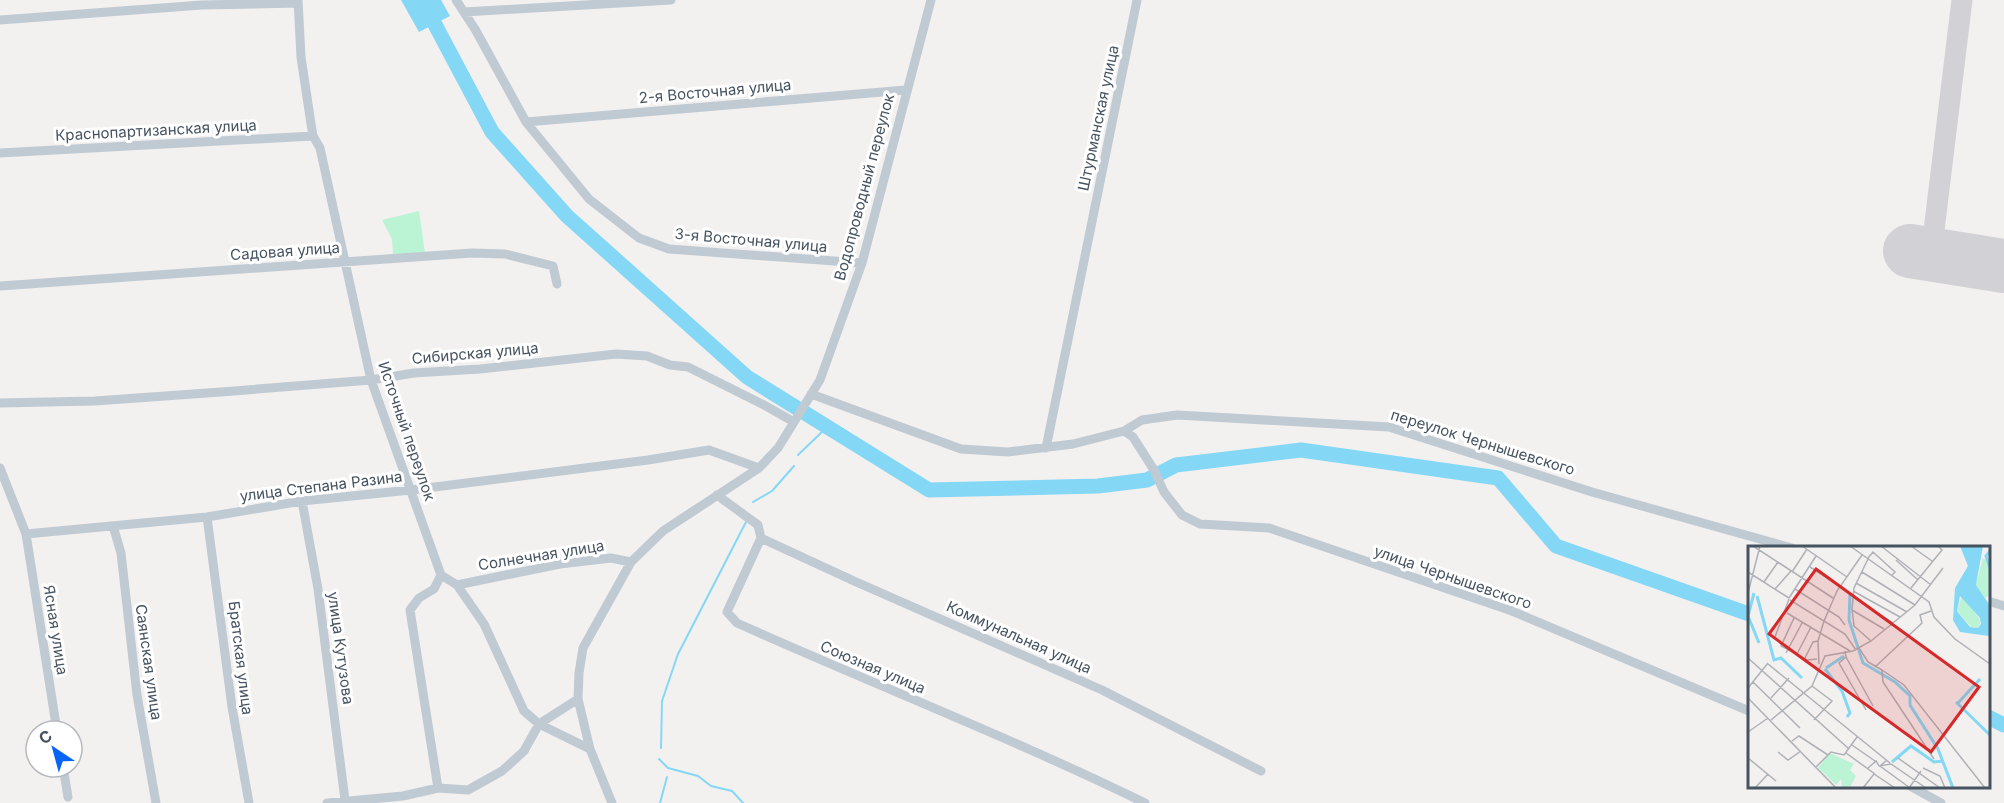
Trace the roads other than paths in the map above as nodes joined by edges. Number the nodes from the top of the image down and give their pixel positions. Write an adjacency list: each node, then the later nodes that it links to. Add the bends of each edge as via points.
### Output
1 (456, 0): 6 (street, 3-я Восточная улица)
2 (671, 0): 6 (street)
3 (931, 0): 8 (street, Водопроводный переулок)
4 (1137, 0): 21 (street, Штурманская улица)
5 (298, 1): 7 (street); 10 (street, Источный переулок, via 301,57)
6 (464, 12): 9 (street, 3-я Восточная улица)
7 (0, 20)
8 (906, 90): 9 (street, 2-я Восточная улица); 13 (street, Водопроводный переулок)
9 (526, 122): 13 (street, 3-я Восточная улица, via 589,199 639,238 669,249)
10 (313, 136): 11 (street, Краснопартизанская улица); 12 (street, Источный переулок, via 320,148)
11 (0, 153)
12 (344, 262): 14 (street, Садовая улица, via 505,254 553,266); 15 (street, Садовая улица); 16 (street, Источный переулок)
13 (862, 263): 17 (street, Водопроводный переулок, via 820,380)
14 (557, 284)
15 (0, 286)
16 (371, 380): 18 (street, Сибирская улица, via 95,401); 19 (street, Сибирская улица, via 633,354 700,372); 24 (street, Источный переулок)
17 (811, 394): 19 (street, Водопроводный переулок); 21 (street, переулок Чернышевского, via 961,449 1008,452)
18 (0, 403)
19 (794, 422): 23 (street, Водопроводный переулок, via 778,448)
20 (1124, 430): 21 (street, переулок Чернышевского); 31 (street, переулок Чернышевского, via 1142,420 1177,416 1389,427 1592,492); 38 (street, улица Чернышевского, via 1134,437 1164,492 1182,515 1200,524 1269,528 1512,611)
21 (1046, 448)
22 (0, 468): 29 (street, Ясная улица)
23 (759, 468): 24 (street, улица Степана Разина, via 709,450); 25 (street, Водопроводный переулок)
24 (411, 490): 26 (street, улица Степана Разина); 33 (street, Источный переулок)
25 (717, 495): 30 (street, via 758,525); 32 (street, Водопроводный переулок, via 663,531)
26 (302, 501): 27 (street, улица Степана Разина); 47 (street, улица Кутузова, via 318,589)
27 (207, 517): 28 (street, улица Степана Разина); 49 (street, Братская улица)
28 (113, 526): 29 (street, улица Степана Разина); 48 (street, Саянская улица, via 121,553 137,695)
29 (26, 534): 39 (street, Ясная улица)
30 (761, 538): 42 (street, Коммунальная улица, via 1102,690); 52 (street, Союзная улица, via 727,612 737,623)
31 (1785, 546)
32 (631, 562): 34 (street, Солнечная улица, via 611,558 560,564); 37 (street, Водопроводный переулок, via 583,648)
33 (441, 575): 34 (street); 44 (street, via 434,588 410,610)
34 (457, 585): 40 (street, via 484,624 524,711)
35 (1989, 602): 36 (street)
36 (2004, 606)
37 (578, 699): 40 (street); 41 (street, Водопроводный переулок)
38 (1748, 711)
39 (55, 719)
40 (539, 724): 41 (street); 44 (street, via 524,751 488,780 468,790)
41 (590, 749): 51 (street, Водопроводный переулок)
42 (1261, 771)
43 (65, 779): 46 (street)
44 (438, 788): 47 (street, via 404,796)
45 (1914, 788): 53 (street)
46 (68, 797)
47 (345, 800): 50 (street)
48 (156, 803)
49 (249, 803)
50 (327, 803)
51 (612, 803)
52 (1145, 803)
53 (1941, 803)

